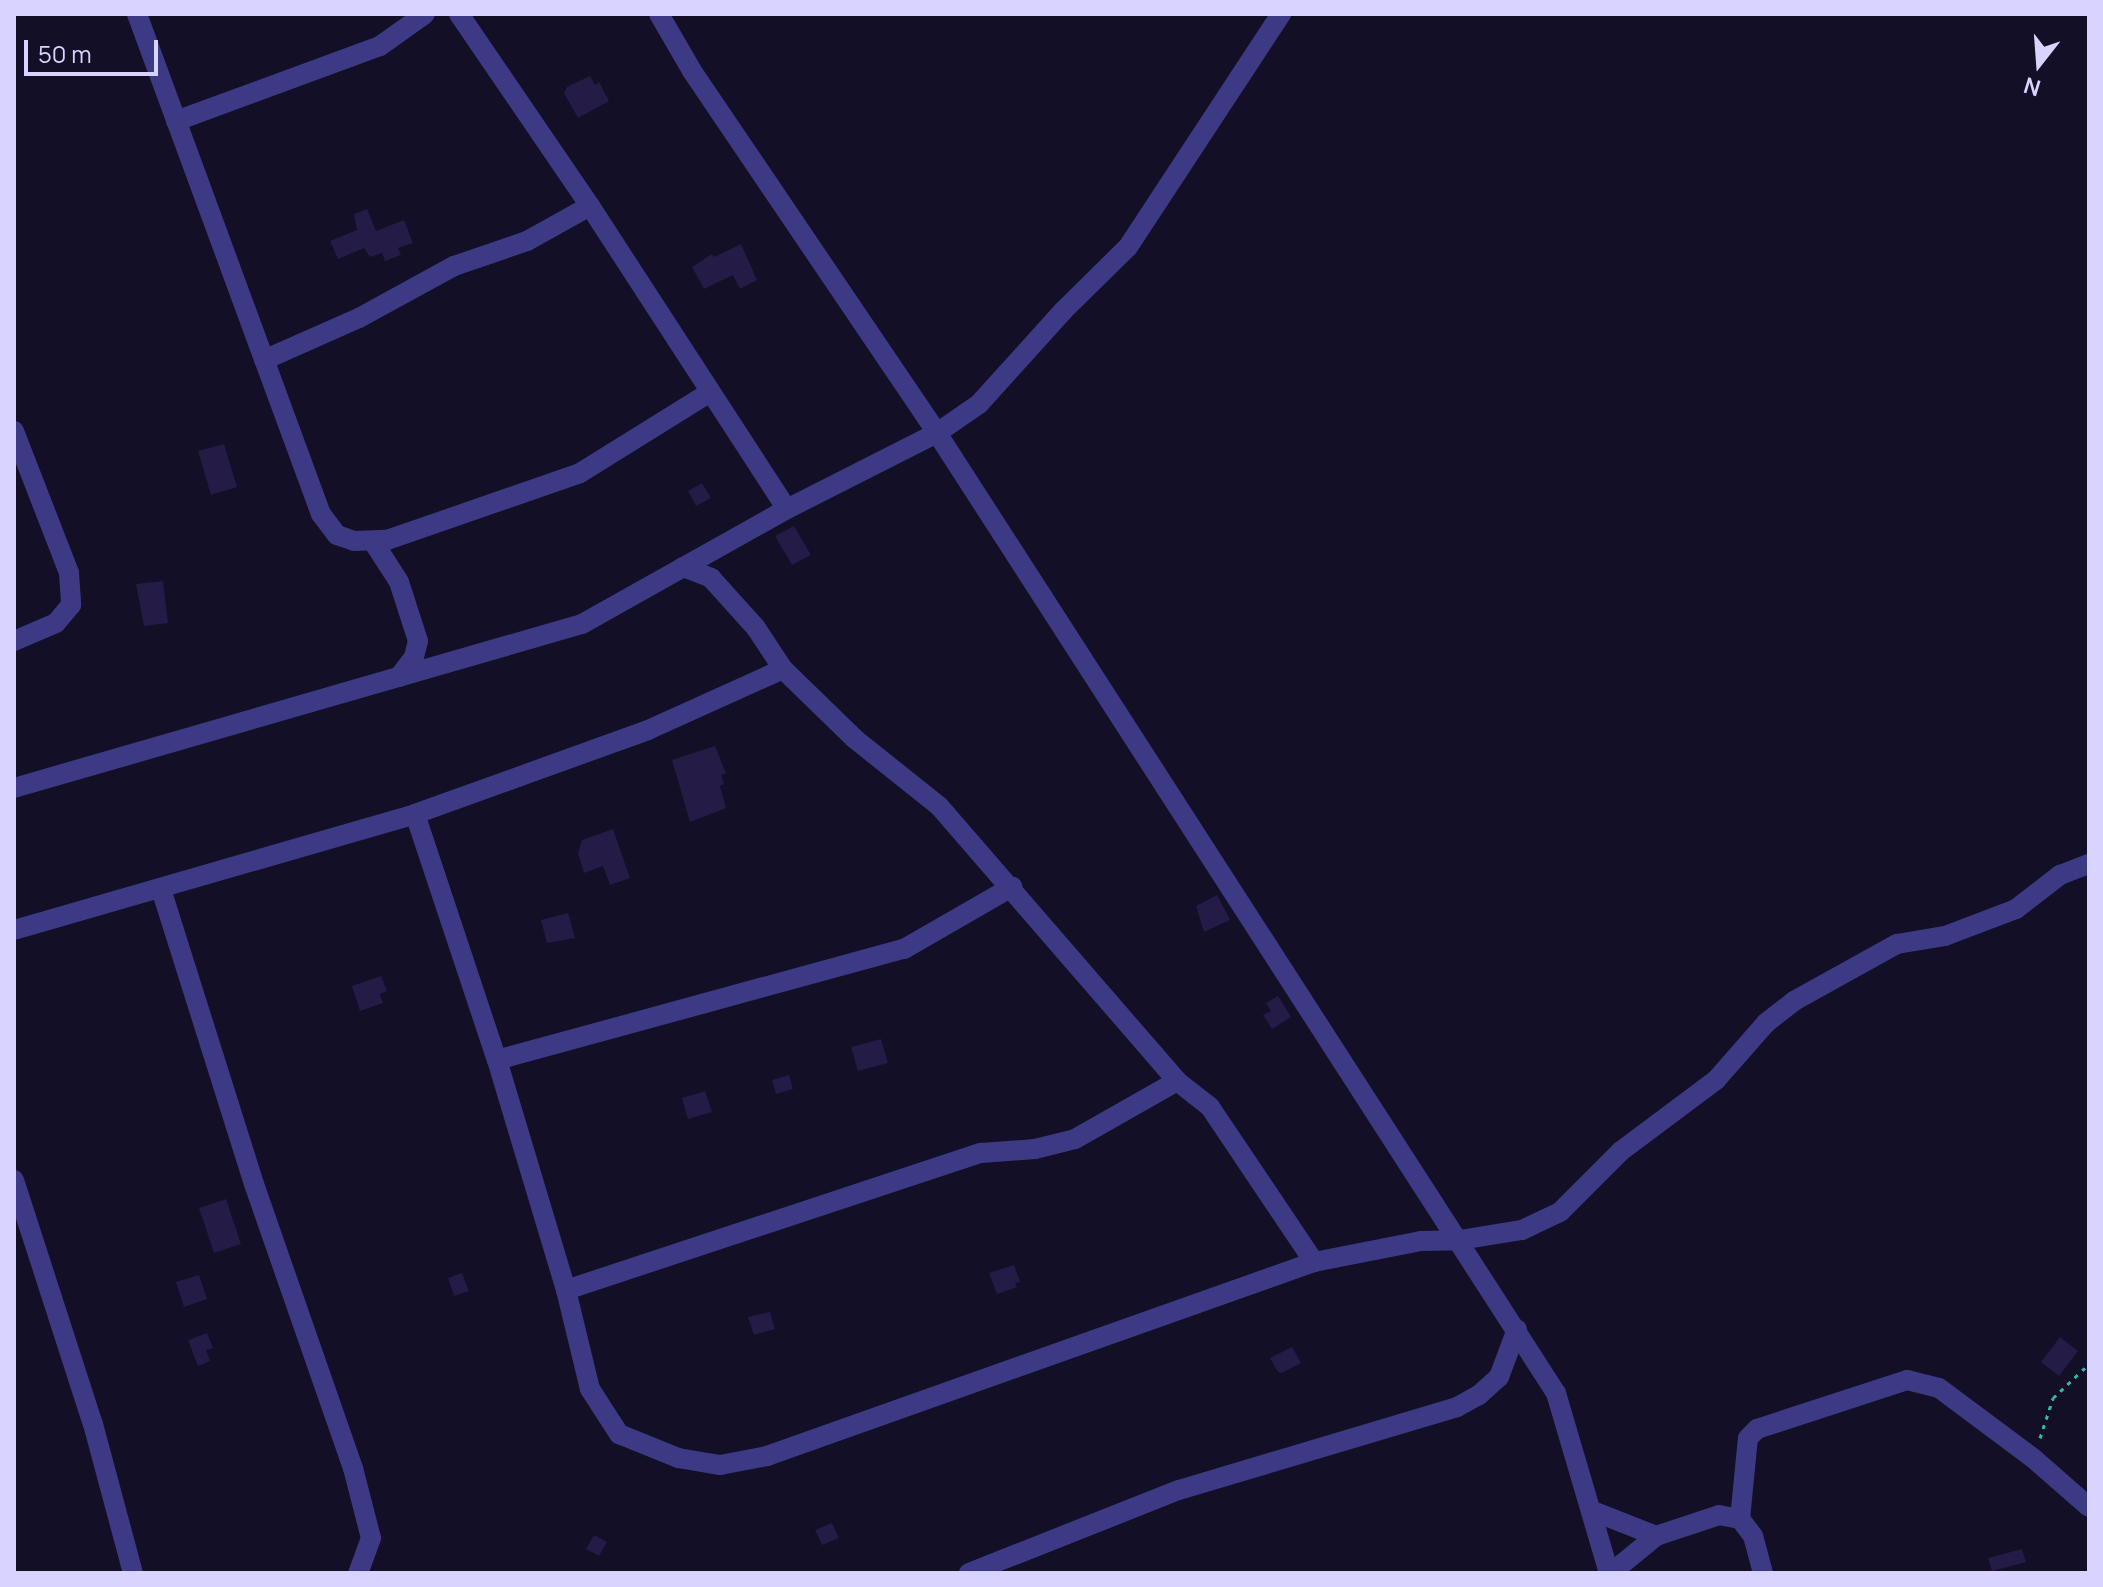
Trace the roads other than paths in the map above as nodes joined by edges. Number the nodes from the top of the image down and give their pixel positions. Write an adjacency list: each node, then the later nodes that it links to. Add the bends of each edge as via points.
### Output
1 (137, 14): 6 (street)
2 (425, 14): 6 (street, via 380,46)
3 (459, 14): 7 (street)
4 (659, 14): 11 (street, via 692,71)
5 (1281, 14): 11 (street, via 1128,247 979,404)
6 (176, 121): 8 (street)
7 (590, 206): 8 (street, via 527,241 454,266 359,318); 9 (street)
8 (264, 360): 13 (street, via 321,514 337,535)
9 (710, 392): 12 (street); 13 (street, via 580,473)
10 (14, 431): 15 (street, via 69,573 71,605 56,623)
11 (937, 433): 12 (street); 29 (street)
12 (787, 509): 14 (street)
13 (374, 543): 16 (street, via 399,582)
14 (683, 567): 17 (street, via 582,624); 18 (street, via 711,578 734,600)
15 (14, 641)
16 (417, 646): 17 (street); 19 (street)
17 (466, 657): 19 (street)
18 (783, 669): 21 (street, via 648,730); 23 (street, via 855,739 939,806)
19 (399, 677): 20 (street)
20 (14, 788)
21 (415, 814): 24 (street); 26 (street)
22 (2089, 864): 29 (street, via 2060,875 2016,909 1945,936 1897,944 1794,1001 1766,1023 1716,1080 1621,1151 1560,1212 1522,1230)
23 (1012, 887): 26 (street, via 904,949); 27 (street)
24 (161, 889): 25 (street); 38 (street, via 254,1184 353,1468 371,1538)
25 (14, 930)
26 (497, 1060): 31 (street)
27 (1177, 1081): 30 (street, via 1210,1107); 31 (street, via 1075,1139 981,1153)
28 (14, 1180): 37 (street, via 93,1424)
29 (1460, 1240): 30 (street, via 1421,1241); 32 (street)
30 (1314, 1262): 31 (street, via 767,1456 720,1465 678,1458 619,1434 590,1389)
31 (566, 1290)
32 (1517, 1329): 34 (street, via 1556,1393); 39 (street, via 1499,1377 1457,1407 1179,1490)
33 (2089, 1507): 35 (street, via 1939,1388 1907,1380 1757,1429 1748,1438)
34 (1593, 1511): 36 (street); 40 (street)
35 (1740, 1519): 36 (street, via 1719,1515); 41 (street, via 1753,1536)
36 (1656, 1536): 40 (street)
37 (133, 1573)
38 (358, 1573)
39 (969, 1573)
40 (1610, 1573)
41 (1763, 1573)

